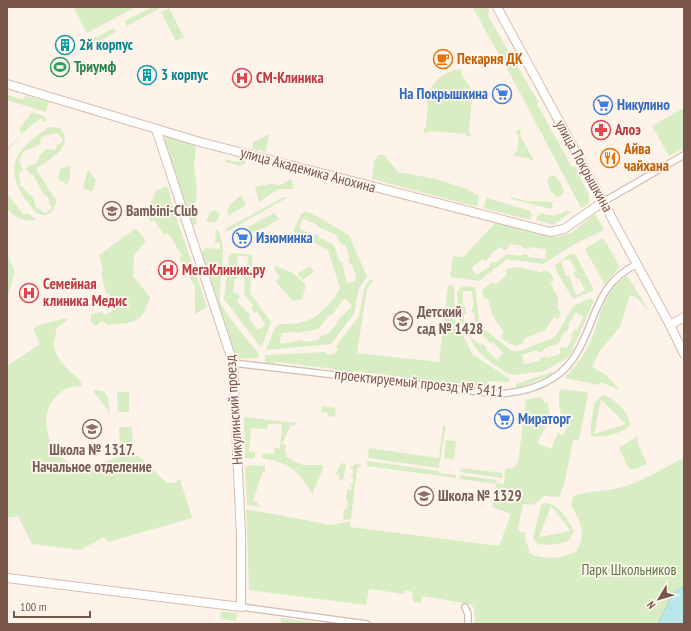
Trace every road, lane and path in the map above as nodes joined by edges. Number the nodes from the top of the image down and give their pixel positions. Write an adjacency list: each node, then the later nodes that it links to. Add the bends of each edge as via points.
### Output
1 (497, 7): 5 (street, улица Покрышкина)
2 (7, 84): 3 (street, улица Академика Анохина)
3 (156, 129): 5 (street, улица Академика Анохина, via 550,232 564,229); 10 (street, Никулинский проезд)
4 (684, 155): 5 (street)
5 (603, 202): 6 (street, улица Покрышкина)
6 (637, 264): 8 (street, улица Покрышкина); 10 (street, проектируемый проезд № 5411, via 623,272 607,287 572,361 547,382 528,390 498,394)
7 (684, 317): 8 (street)
8 (670, 325): 9 (street, улица Покрышкина)
9 (684, 354)
10 (233, 363): 12 (street, Никулинский проезд, via 241,536)
11 (7, 578): 12 (street)
12 (241, 607): 14 (street)
13 (465, 607): 15 (street)
14 (367, 624)
15 (468, 624)

